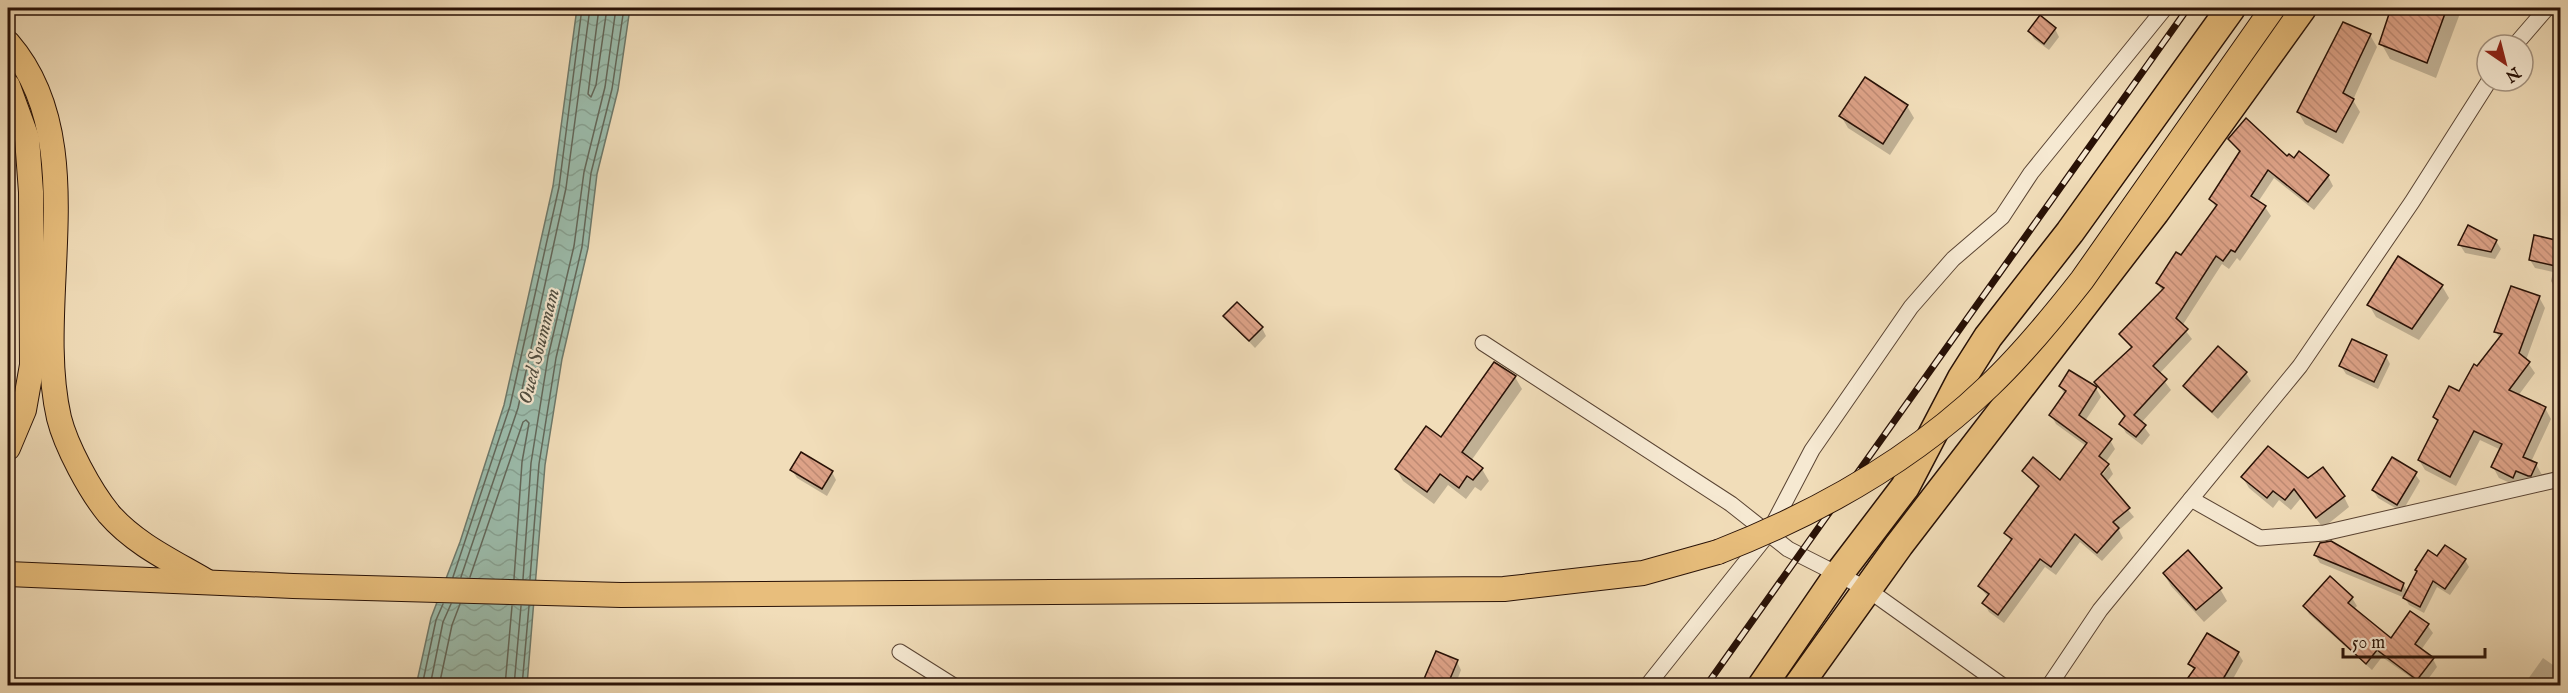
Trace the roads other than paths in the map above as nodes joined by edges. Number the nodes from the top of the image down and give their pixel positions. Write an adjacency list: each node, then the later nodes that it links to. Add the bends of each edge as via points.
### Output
1 (2165, 8): 14 (street, via 2031,173 2002,216 1953,259 1911,307 1812,450)
2 (2231, 8): 16 (highway, via 2070,232 1988,337 1905,487)
3 (2273, 8): 18 (main road, bridge, via 2082,280 1990,386 1863,483 1777,529 1718,552 1643,573 1504,589 621,595)
4 (2302, 8): 20 (highway, via 2156,212)
5 (2547, 8): 6 (street)
6 (2525, 33)
7 (8, 43): 18 (main road, via 23,61 45,112 54,163 54,373 59,419 80,467 109,514 140,543)
8 (8, 86): 11 (main road, via 27,138 32,353 24,410)
9 (2481, 93): 13 (street, via 2300,366)
10 (1483, 343): 14 (street, via 1731,504)
11 (8, 448)
12 (2560, 479): 13 (street, via 2324,533 2260,538)
13 (2192, 499): 27 (street, via 2100,610)
14 (1768, 534): 16 (street); 23 (street)
15 (8, 574): 17 (main road)
16 (1838, 575): 20 (street); 24 (highway)
17 (77, 576): 18 (main road); 19 (main road)
18 (210, 583)
19 (8, 584)
20 (1867, 589): 25 (highway); 26 (street)
21 (900, 652): 22 (street)
22 (954, 686)
23 (1647, 686)
24 (1762, 686)
25 (1798, 686)
26 (2003, 686)
27 (2049, 686)

